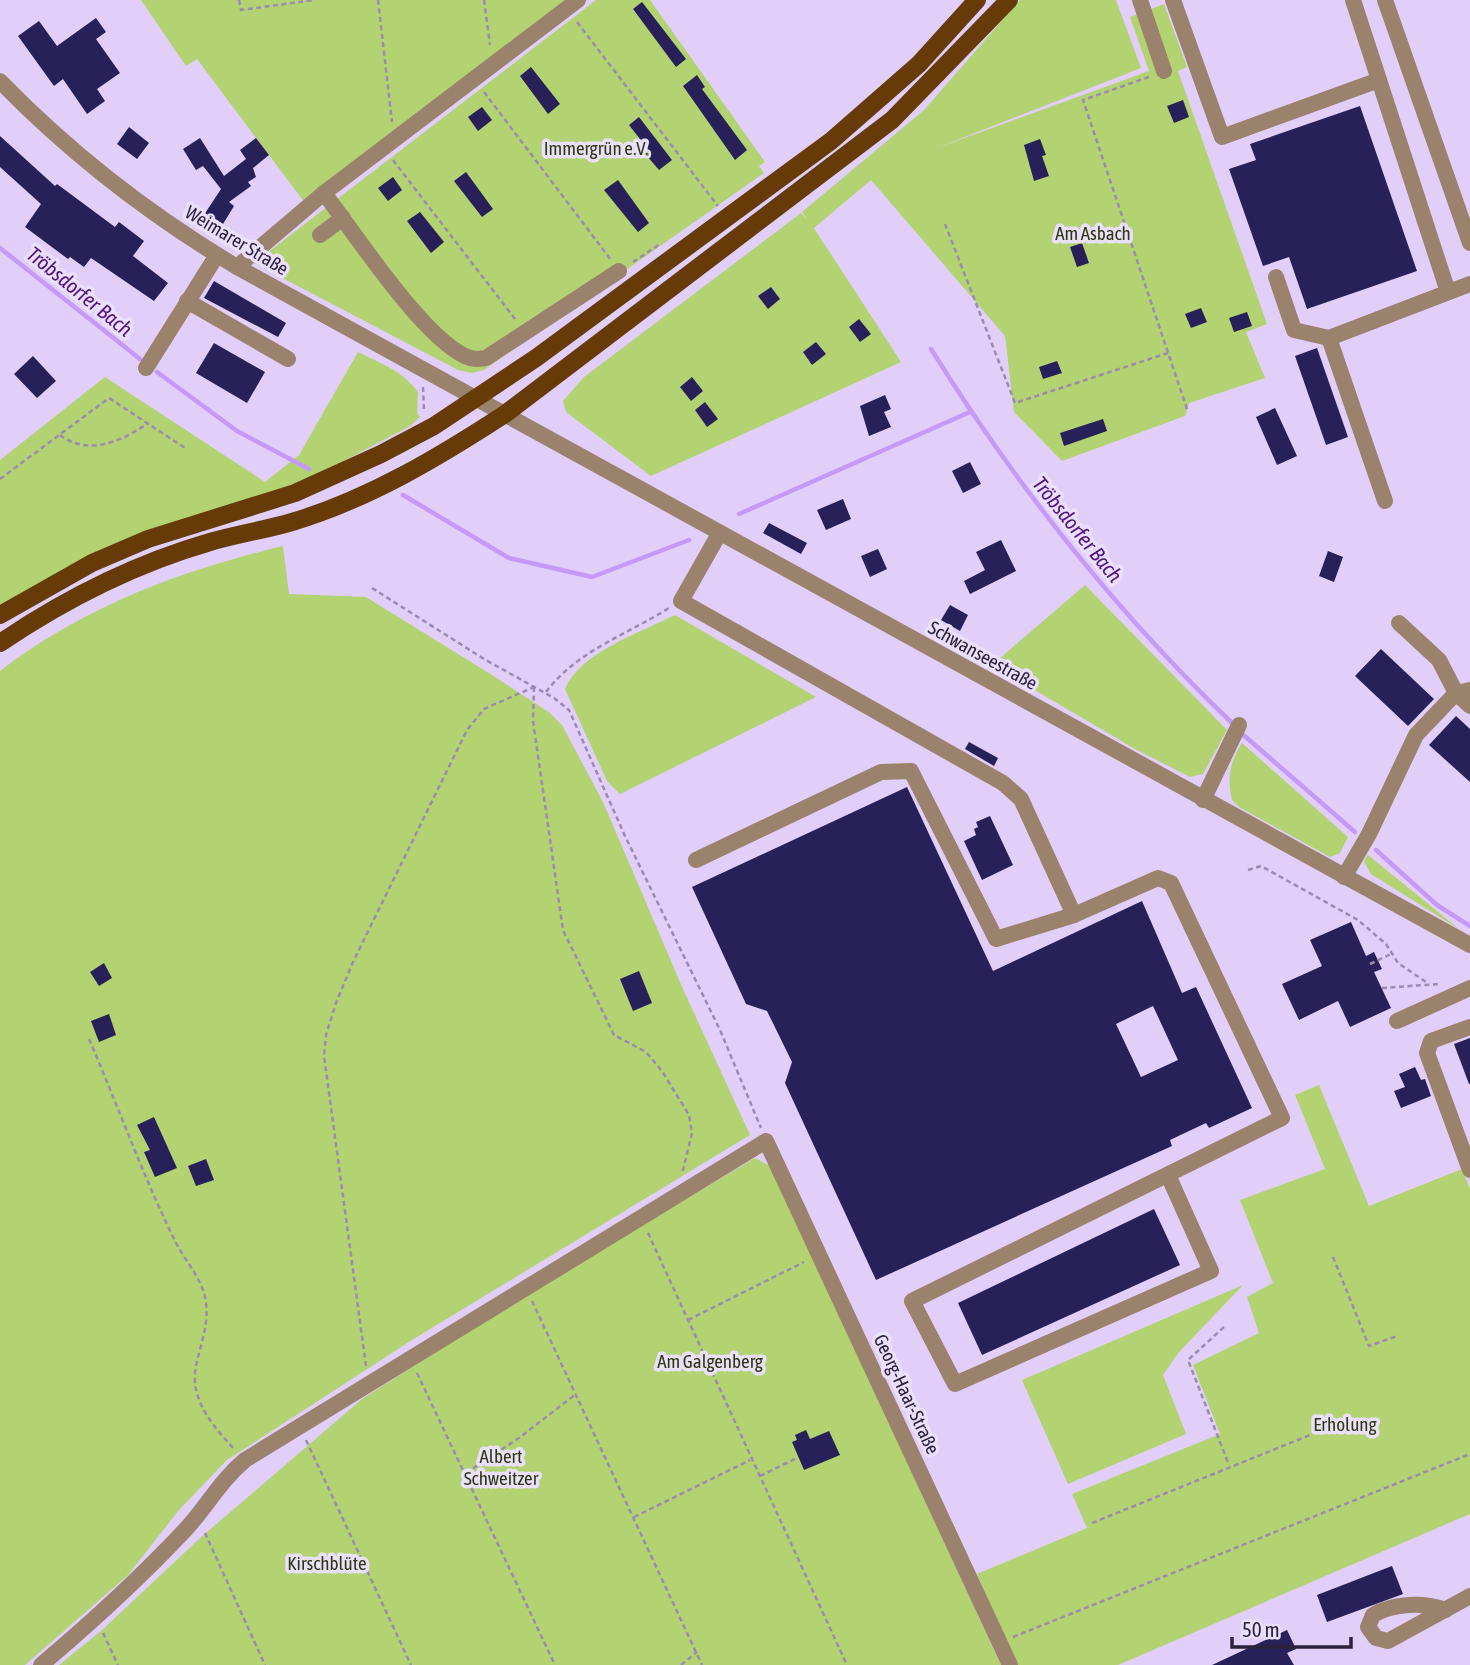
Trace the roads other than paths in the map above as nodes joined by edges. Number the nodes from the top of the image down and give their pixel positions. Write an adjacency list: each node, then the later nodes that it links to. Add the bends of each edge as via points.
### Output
1 (977, 0): 25 (main road, via 919,64 840,134)
2 (1009, 0): 26 (main road, via 892,120)
3 (1140, 0): 8 (street)
4 (1174, 0): 9 (street, via 1222,136)
5 (1353, 0): 9 (street)
6 (1385, 0): 14 (street)
7 (572, 4): 11 (street)
8 (1164, 71)
9 (1379, 80): 20 (street)
10 (0, 81): 15 (street, Weimarer Straße, via 102,175)
11 (324, 193): 12 (street); 16 (street)
12 (343, 218): 13 (street); 17 (street, via 413,309 462,355 473,359 486,358)
13 (320, 234)
14 (1470, 243)
15 (217, 255): 16 (street, Weimarer Straße); 21 (street)
16 (237, 267): 25 (street, Weimarer Straße)
17 (619, 271)
18 (1276, 277): 22 (street, via 1294,330)
19 (1470, 284): 20 (street)
20 (1448, 292): 22 (street)
21 (187, 302): 23 (street); 24 (street)
22 (1329, 338): 27 (street)
23 (288, 359)
24 (146, 368)
25 (478, 398): 26 (street, Schwanseestraße); 29 (main road, via 381,454 295,493 148,539 92,562)
26 (505, 414): 28 (street, Schwanseestraße); 31 (main road, via 439,456 368,492 293,521 162,558 98,584)
27 (1385, 502)
28 (719, 534): 35 (street, Schwanseestraße); 38 (street, via 681,601 1003,783 1021,799)
29 (0, 615)
30 (1399, 623): 32 (street, via 1439,660)
31 (0, 643)
32 (1463, 692): 33 (street); 37 (street, via 1416,735)
33 (1470, 706)
34 (1238, 724): 35 (street)
35 (1203, 800): 37 (street, Schwanseestraße)
36 (696, 860): 38 (street, via 881,772 911,771 996,939)
37 (1344, 877): 39 (street, Schwanseestraße)
38 (1074, 915): 44 (street, via 1157,878 1171,883 1282,1118)
39 (1470, 945)
40 (1470, 988): 41 (street)
41 (1397, 1021)
42 (1470, 1027): 43 (street, via 1431,1041 1427,1053)
43 (1470, 1170)
44 (1168, 1175): 44 (street, via 912,1301 955,1384 1211,1271)
45 (1470, 1596): 46 (street)
46 (1446, 1610)
47 (41, 1665): 48 (street, Georg-Haar-Straße, via 96,1618 197,1517 244,1460 766,1141)
48 (1010, 1665)

